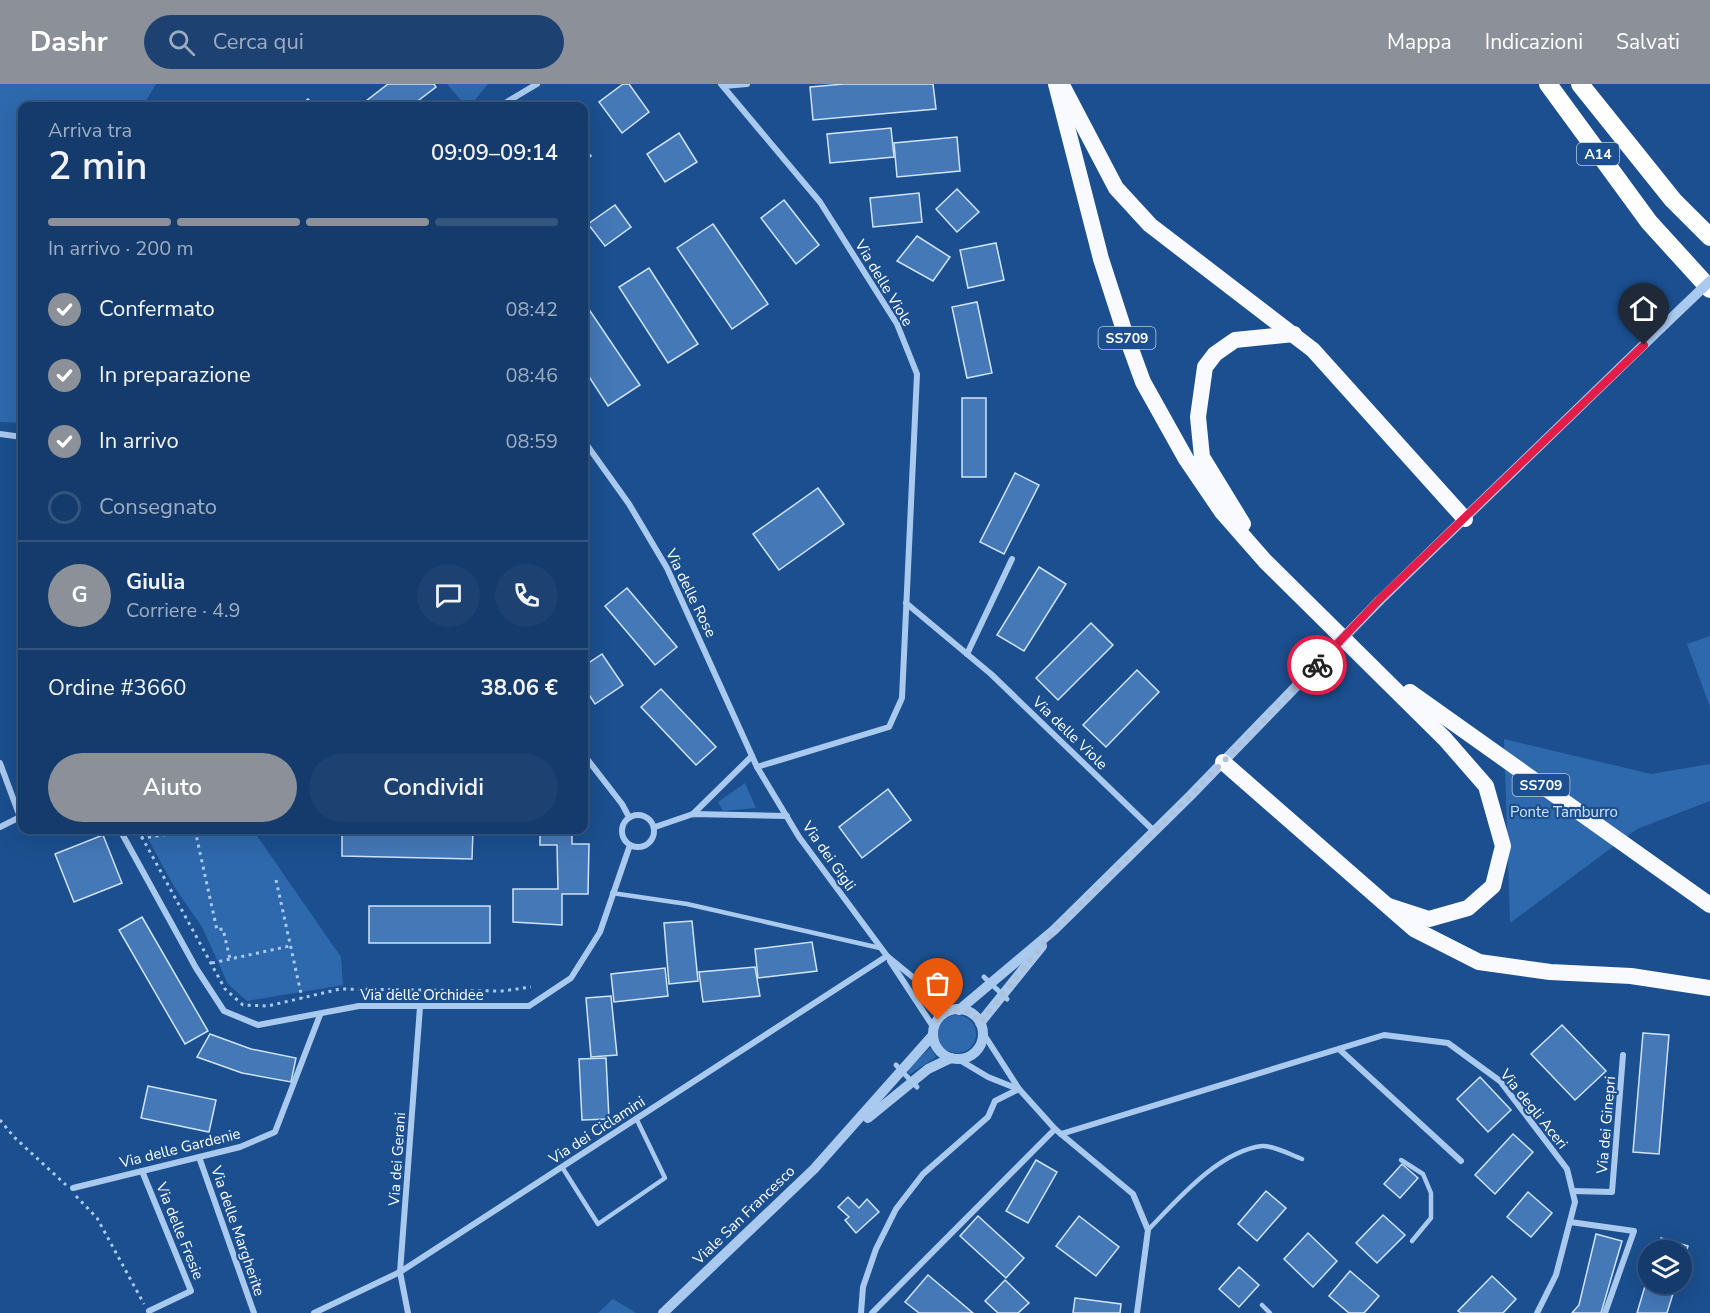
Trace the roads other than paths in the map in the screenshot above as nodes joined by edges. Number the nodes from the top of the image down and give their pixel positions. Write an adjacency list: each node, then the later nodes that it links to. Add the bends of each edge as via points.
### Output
1 (537, 84): 8 (street)
2 (747, 84): 7 (street, Via delle Viole)
3 (1056, 84): 18 (highway, SS709, via 1101,259 1143,382 1186,459 1216,503)
4 (1061, 84): 12 (highway, via 1116,188 1150,225)
5 (1548, 84): 11 (highway, A14, via 1649,222)
6 (1580, 84): 9 (highway, A14, via 1673,200)
7 (723, 85): 19 (street, Via delle Viole, via 820,202 897,324 917,374)
8 (507, 102)
9 (1710, 237)
10 (1710, 281): 16 (street, bridge)
11 (1710, 289)
12 (1294, 334): 16 (highway); 18 (highway, via 1235,340 1215,354 1205,367 1198,417 1202,457)
13 (0, 434): 14 (street)
14 (18, 436)
15 (588, 447): 22 (street, Via delle Rose, via 629,504 667,568)
16 (1465, 519): 24 (street, bridge, via 1379,600)
17 (1012, 559): 20 (street)
18 (1265, 561): 21 (highway, SS709)
19 (906, 603): 20 (street, Via delle Viole); 26 (street, Via delle Viole, via 902,698 889,727)
20 (967, 654): 34 (street, Via delle Viole)
21 (1371, 665): 38 (highway, SS709); 39 (highway, via 1486,786 1503,846 1493,886 1468,908 1429,919)
22 (752, 756): 26 (street, Via delle Rose); 28 (street)
23 (588, 760): 30 (street)
24 (1223, 762): 34 (street); 39 (highway)
25 (0, 763): 27 (street)
26 (758, 767): 29 (street, Via dei Gigli)
27 (18, 809)
28 (693, 814): 29 (street); 33 (street)
29 (786, 816): 41 (street, Via dei Gigli)
30 (629, 817): 33 (street, via 644,815); 36 (street, Via delle Orchidee, via 622,831)
31 (18, 818): 32 (street)
32 (0, 827)
33 (655, 827): 36 (street, via 646,846)
34 (1154, 831): 40 (street)
35 (122, 834): 48 (street, Via delle Orchidee, via 224,1011 258,1025)
36 (630, 845): 37 (street, Via delle Orchidee)
37 (612, 892): 41 (lane, via 699,907); 46 (street, Via delle Orchidee, via 600,932 571,978 529,1006)
38 (1710, 905)
39 (1389, 906): 44 (highway, via 1414,929 1479,962 1550,972 1631,976)
40 (1054, 930): 43 (street); 45 (street)
41 (880, 948): 42 (street, Via dei Gigli)
42 (887, 956): 47 (street, Via dei Gigli); 50 (street, Via dei Gigli); 57 (street, Via dei Ciclamini)
43 (988, 980): 45 (street); 47 (street)
44 (1710, 988)
45 (1006, 997): 49 (street)
46 (420, 1007): 48 (street, Via delle Orchidee, via 359,1006); 71 (street, Via dei Gerani)
47 (956, 1010): 49 (street, via 971,1013); 50 (street, via 941,1016)
48 (320, 1015): 60 (street, Via delle Gardenie, via 275,1132 240,1147)
49 (982, 1028): 53 (street, via 980,1047); 56 (street)
50 (934, 1032): 53 (street, via 938,1049); 54 (street, Viale San Francesco)
51 (1339, 1049): 58 (street, Via degli Aceri); 63 (street); 67 (street, Via degli Aceri, via 1384,1035 1448,1043 1500,1081 1568,1169)
52 (1623, 1056): 67 (street, Via dei Ginepri, via 1612,1192)
53 (954, 1059): 55 (street, Viale San Francesco, via 928,1069); 56 (street)
54 (899, 1068): 55 (street); 59 (street, Viale San Francesco)
55 (914, 1085): 59 (street, Viale San Francesco)
56 (1019, 1089): 58 (street); 74 (street, via 995,1101 988,1117 923,1174 896,1209 876,1249 863,1287)
57 (636, 1118): 64 (street, Via dei Ciclamini); 64 (lane, via 665,1178 598,1224)
58 (1058, 1132): 69 (street, via 1133,1194); 79 (street)
59 (844, 1137): 78 (street, Viale San Francesco)
60 (199, 1157): 65 (street, Via delle Gardenie); 75 (street, Via delle Margherite)
61 (1302, 1159): 69 (lane, via 1264,1146 1234,1155 1196,1181)
62 (1401, 1160): 70 (lane, via 1423,1174 1431,1193 1431,1218)
63 (1461, 1161)
64 (562, 1167): 71 (street, Via dei Ciclamini)
65 (142, 1171): 66 (street, Via delle Gardenie); 73 (street, Via delle Fresie, via 191,1291)
66 (73, 1188)
67 (1572, 1191): 68 (street, Via degli Aceri, via 1575,1202)
68 (1570, 1222): 82 (street, Via degli Aceri, via 1556,1275); 83 (street, via 1634,1231)
69 (1148, 1230): 80 (street)
70 (1412, 1241)
71 (400, 1272): 76 (street, Via dei Ciclamini); 77 (street, Via dei Gerani)
72 (1262, 1305): 81 (lane)
73 (149, 1311)
74 (860, 1312)
75 (254, 1313)
76 (314, 1313)
77 (408, 1313)
78 (663, 1313)
79 (872, 1313)
80 (1137, 1313)
81 (1270, 1313)
82 (1537, 1313)
83 (1605, 1313)

